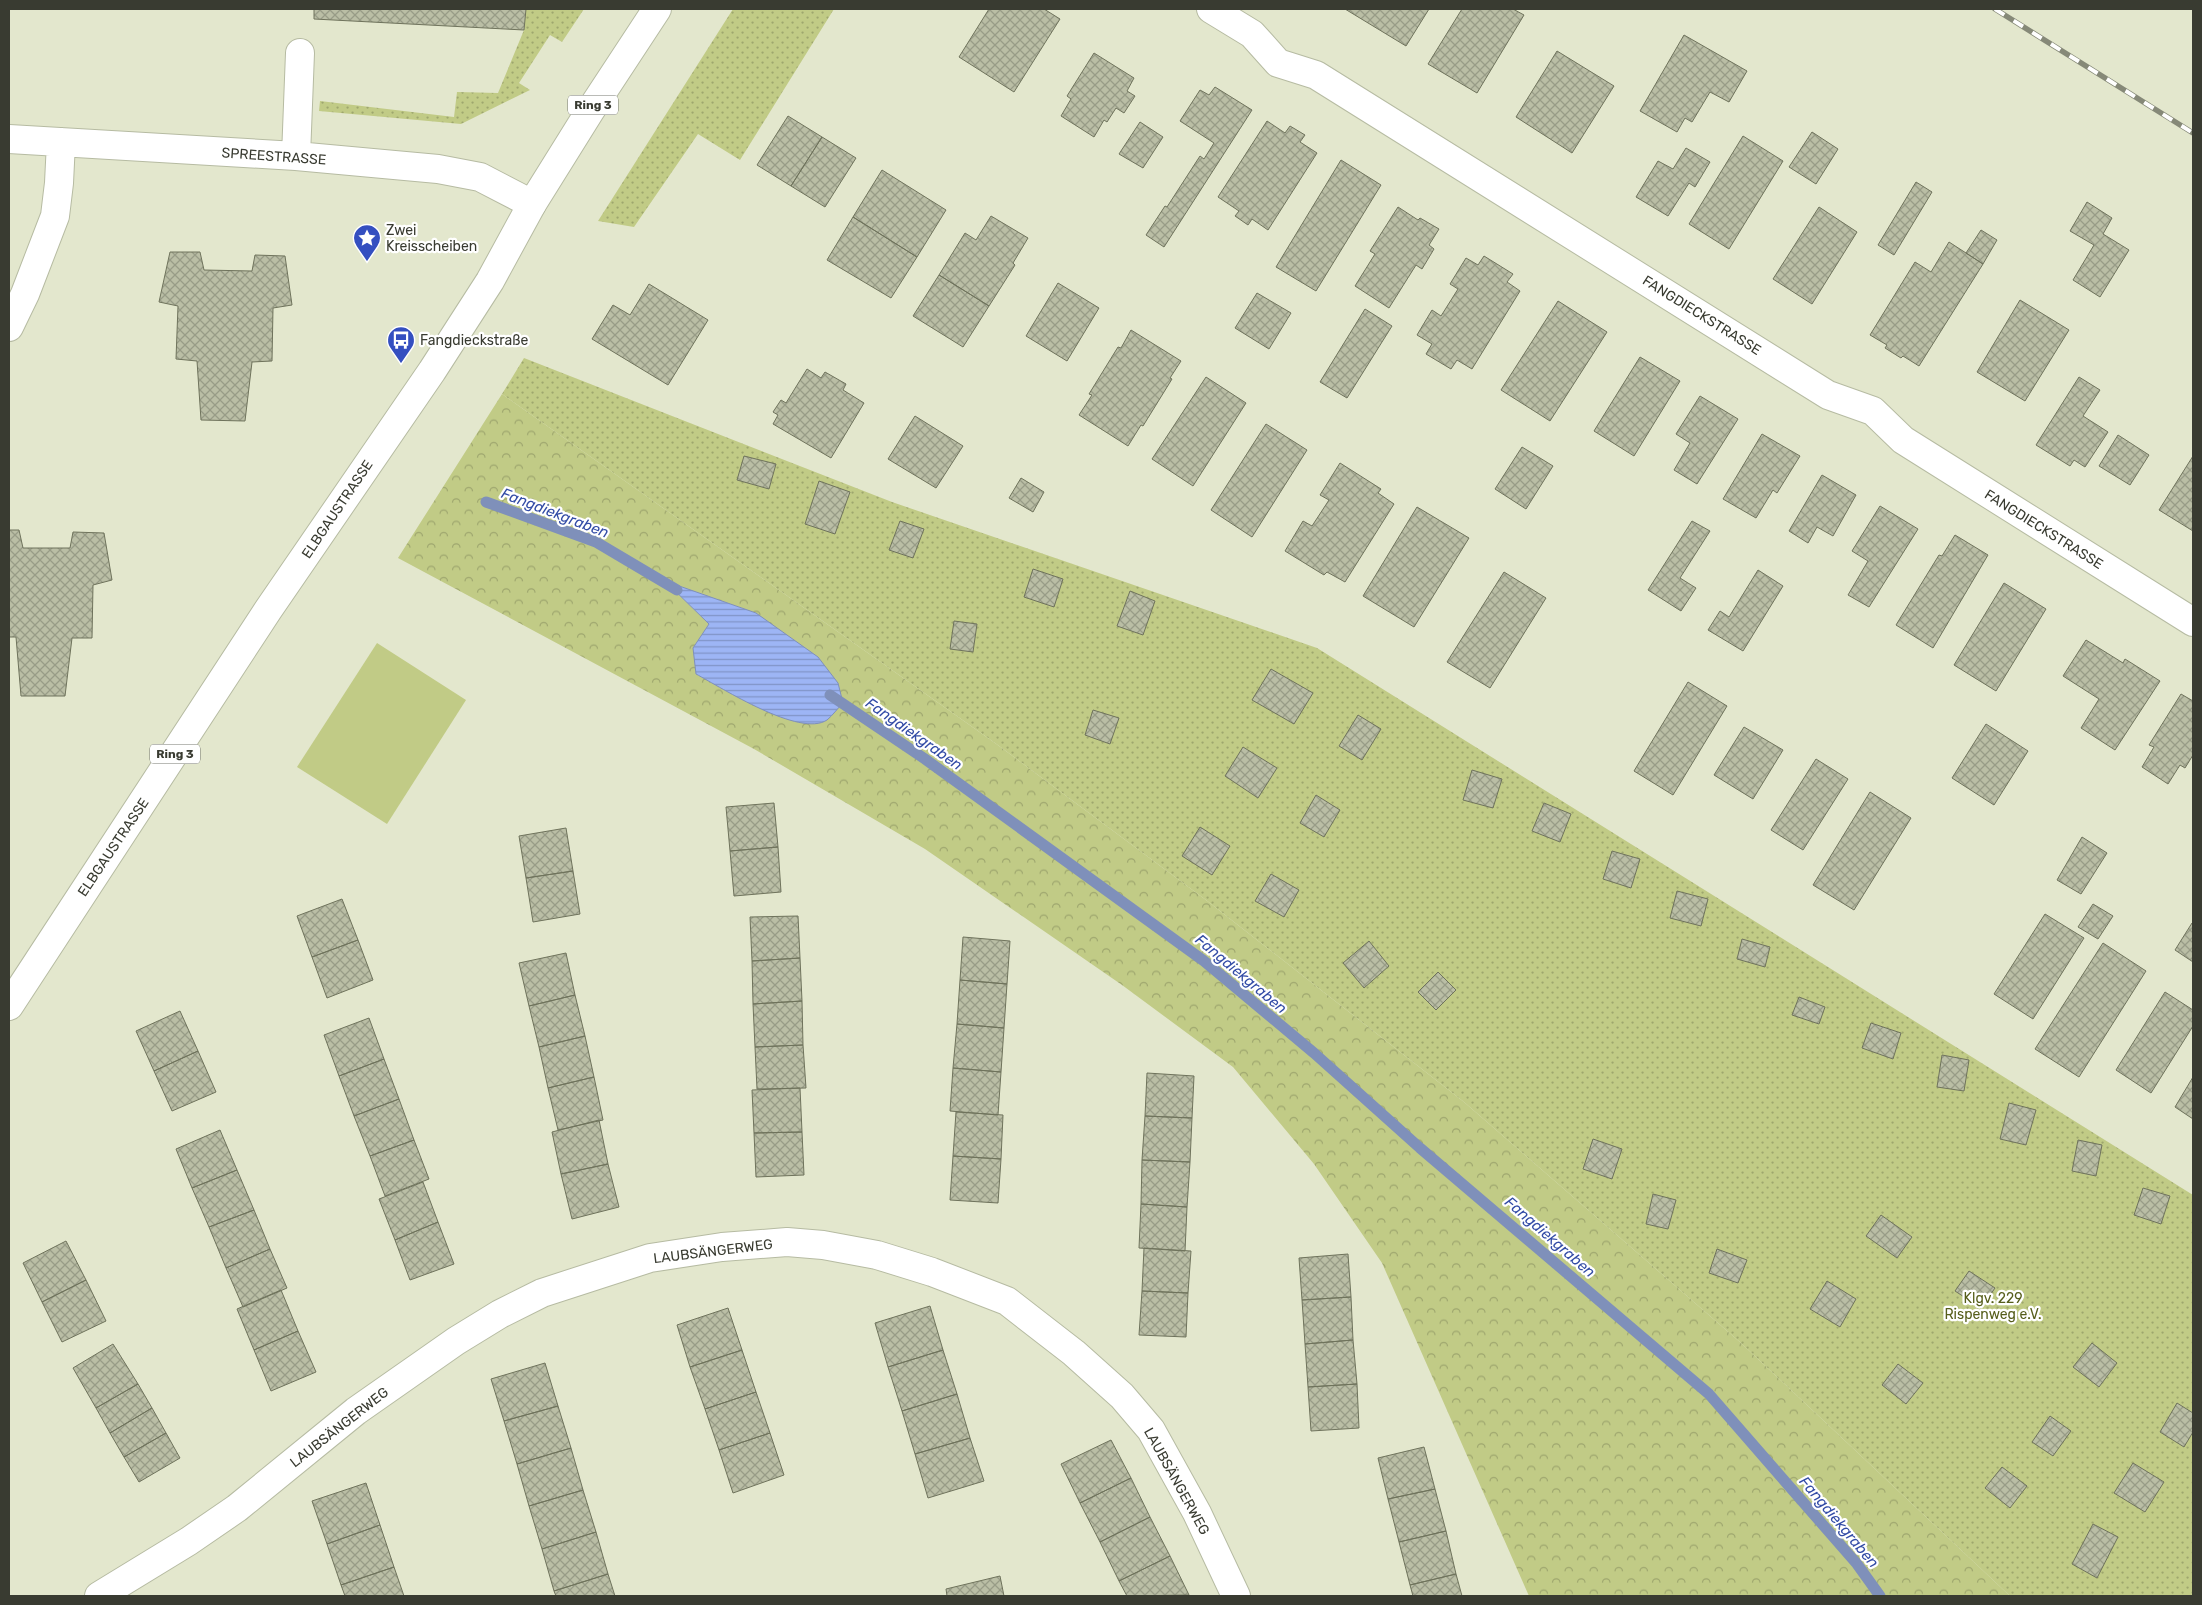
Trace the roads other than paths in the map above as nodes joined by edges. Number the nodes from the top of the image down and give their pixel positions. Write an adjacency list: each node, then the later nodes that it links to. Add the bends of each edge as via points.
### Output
1 (657, 9): 7 (street, ELBGAUSTRASSE / Ring 3)
2 (1211, 9): 9 (street, FANGDIECKSTRASSE, via 1252,34 1278,63 1316,75 1828,395 1873,411 1903,440)
3 (300, 53): 6 (street)
4 (9, 139): 5 (street, SPREESTRASSE)
5 (60, 142): 6 (street, SPREESTRASSE); 8 (street, via 54,216)
6 (296, 156): 7 (street, SPREESTRASSE, via 438,169 480,177)
7 (532, 204): 10 (street, ELBGAUSTRASSE / Ring 3, via 490,281 432,371 268,610)
8 (9, 327)
9 (2193, 622)
10 (9, 1006)
11 (99, 1596): 12 (street, LAUBSÄNGERWEG, via 229,1513 356,1411 500,1314 542,1293 650,1258 722,1247 788,1242 877,1255 1007,1301 1074,1353 1122,1396 1150,1430 1197,1513)
12 (1236, 1596)

